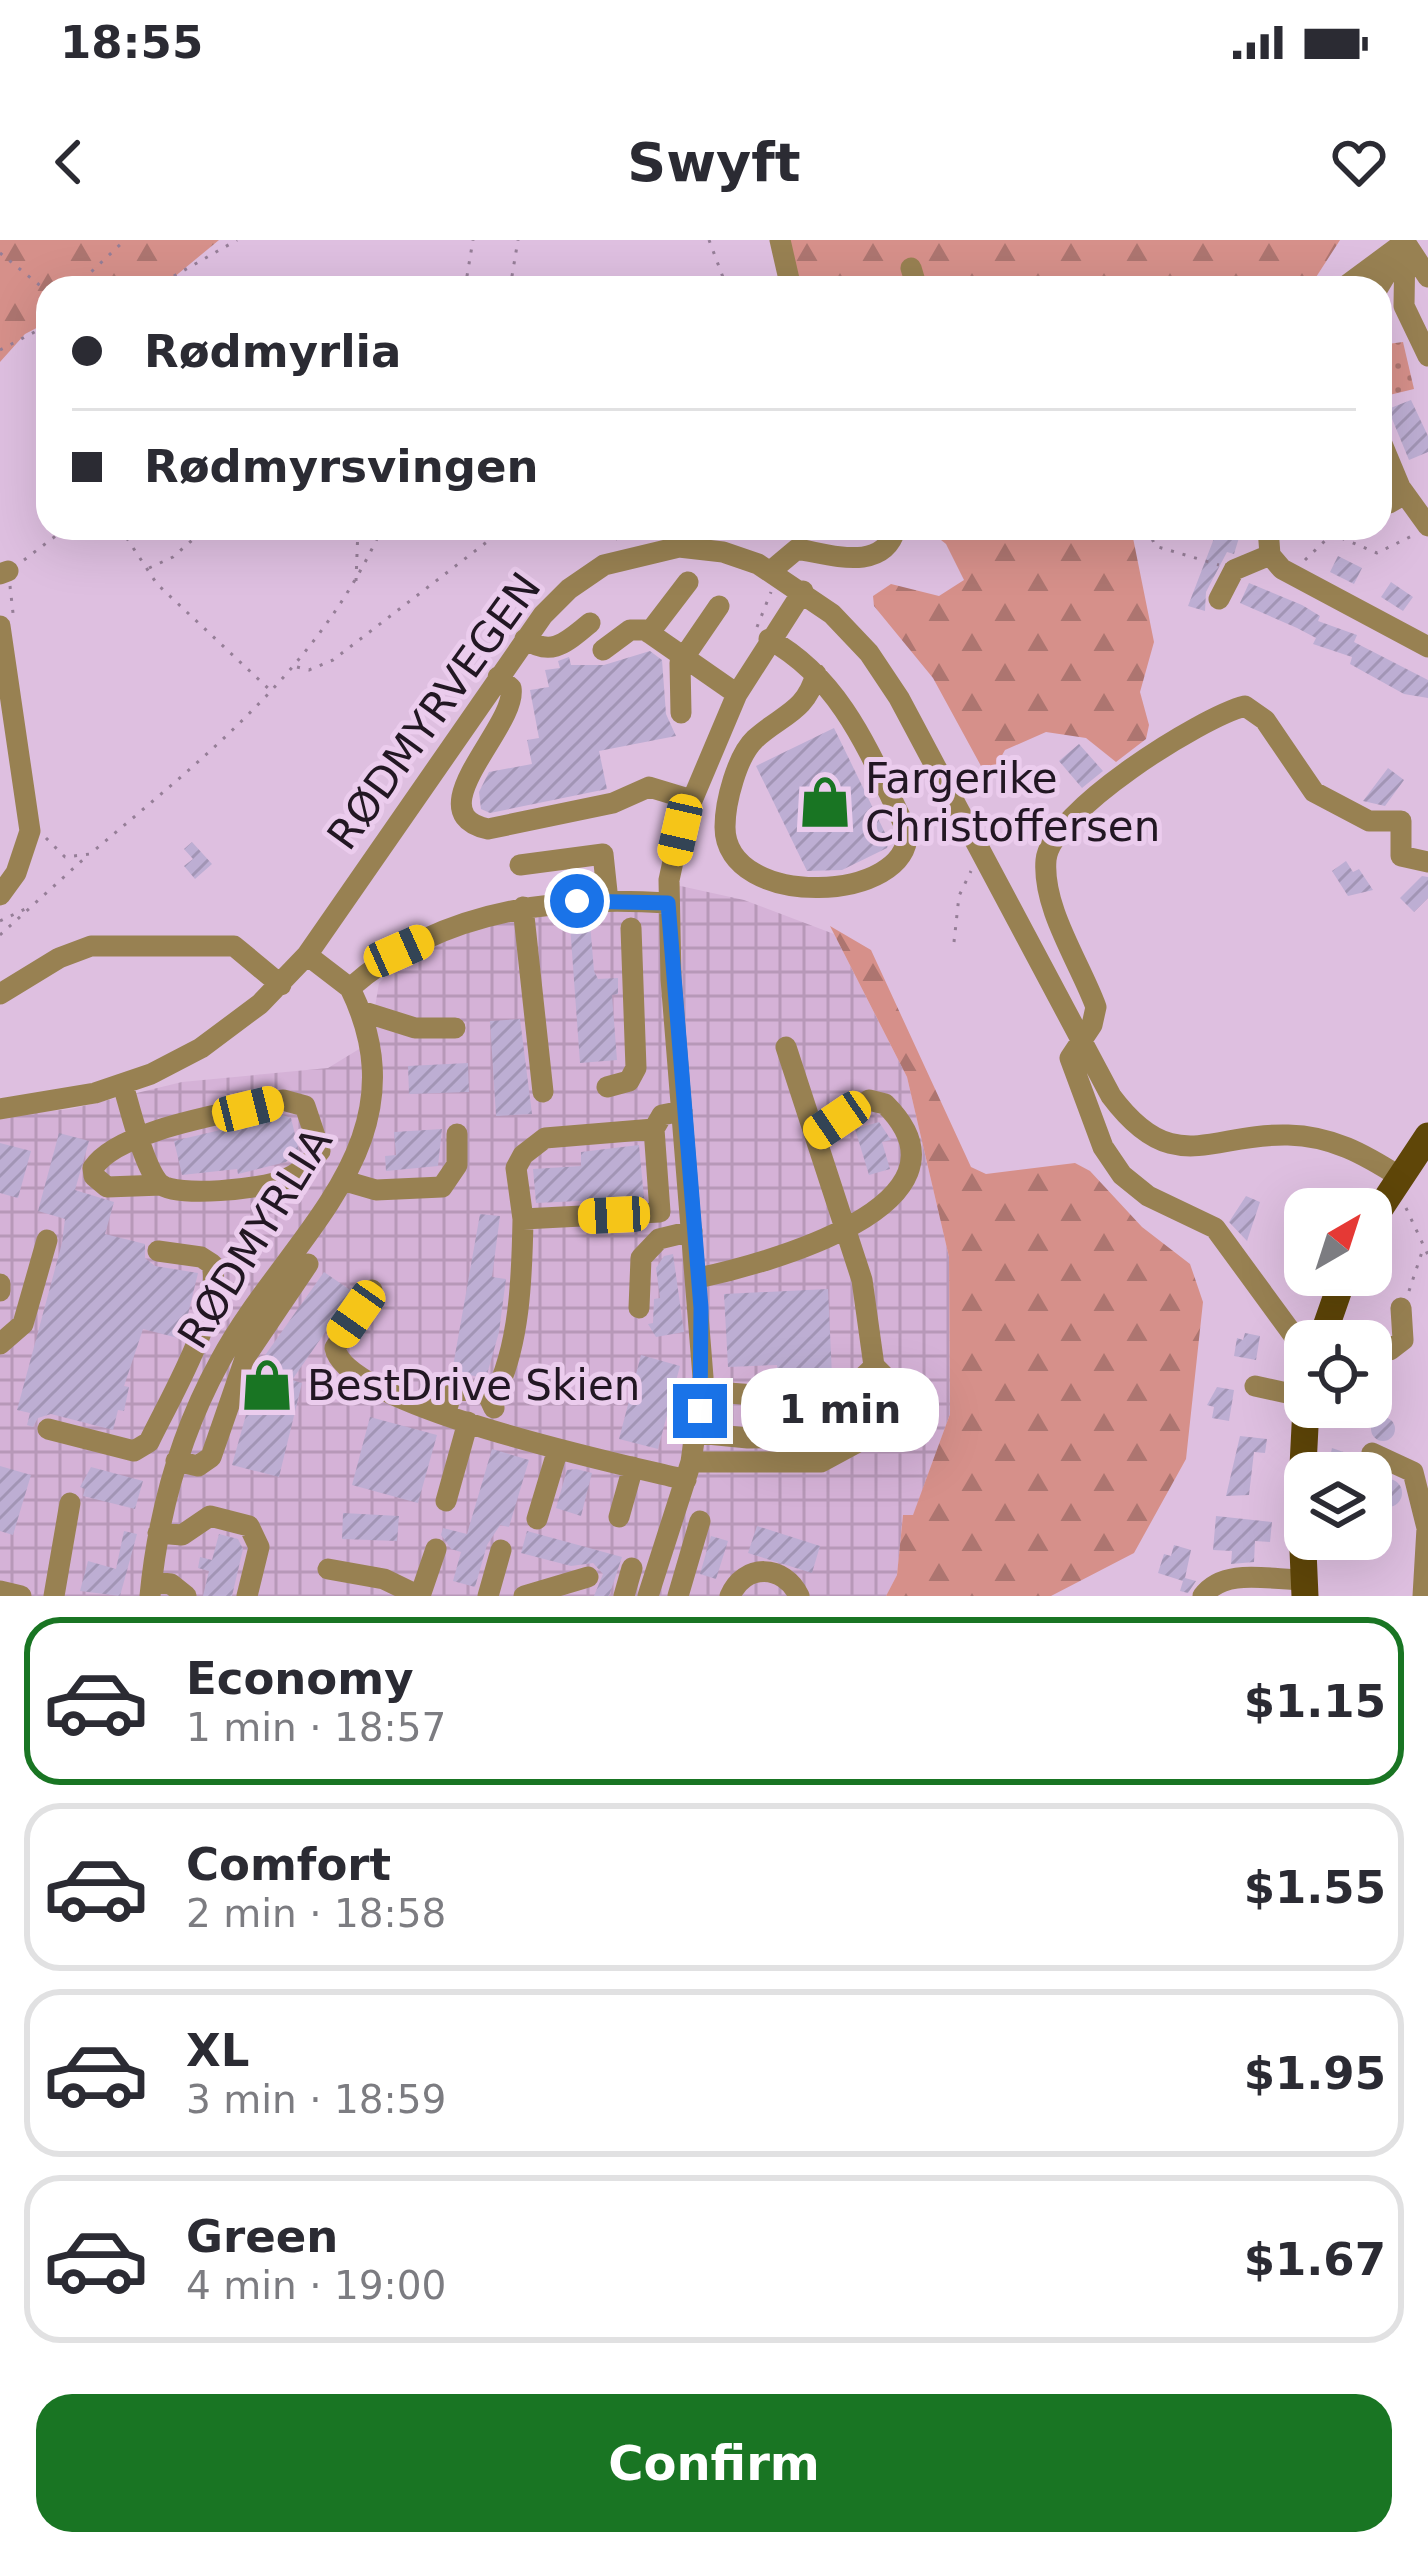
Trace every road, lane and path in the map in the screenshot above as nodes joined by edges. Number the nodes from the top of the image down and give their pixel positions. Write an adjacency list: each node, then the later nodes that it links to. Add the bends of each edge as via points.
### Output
1 (125, 240): 9 (path)
2 (236, 240): 10 (path)
3 (473, 240): 11 (path)
4 (518, 240): 12 (path)
5 (709, 240): 13 (path)
6 (780, 240): 14 (street)
7 (1405, 241): 15 (street); 16 (street); 17 (street); 21 (street, via 1404,306)
8 (0, 253): 18 (path)
9 (87, 276)
10 (174, 276)
11 (467, 276)
12 (512, 276)
13 (723, 276)
14 (788, 276)
15 (1359, 276)
16 (1385, 276)
17 (1428, 277)
18 (36, 282)
19 (36, 331): 20 (path)
20 (0, 350)
21 (1428, 356)
22 (1392, 465): 23 (street)
23 (1405, 494): 24 (street); 25 (street)
24 (1392, 501)
25 (1427, 526): 37 (path, via 1377,553)
26 (49, 540): 43 (path)
27 (129, 540): 40 (path)
28 (192, 540): 40 (path)
29 (358, 540): 45 (path)
30 (376, 540): 45 (path)
31 (489, 540): 58 (path, via 333,660)
32 (618, 540): 38 (path)
33 (891, 540): 42 (street, via 849,560 797,549)
34 (1153, 540): 41 (path)
35 (1269, 540): 39 (street)
36 (1326, 540): 44 (path)
37 (1346, 540)
38 (621, 544)
39 (1270, 554): 41 (street); 44 (street)
40 (148, 568): 62 (path)
41 (1227, 568): 48 (street)
42 (772, 570): 47 (street, RØDMYRVEGEN); 53 (street, RØDMYRVEGEN, via 700,548 640,552 569,589)
43 (4, 573)
44 (1291, 574): 55 (street)
45 (356, 582): 58 (path)
46 (688, 582): 52 (street)
47 (803, 591): 54 (street); 68 (street, RØDMYRVEGEN, via 885,675)
48 (1219, 598)
49 (719, 606): 57 (street)
50 (590, 623): 53 (street, via 554,648)
51 (0, 626): 61 (street)
52 (649, 633): 56 (street, via 630,630); 57 (street)
53 (525, 639): 60 (street, RØDMYRVEGEN)
54 (769, 639): 59 (street); 63 (street)
55 (1428, 647)
56 (603, 650)
57 (682, 657): 63 (street); 64 (street)
58 (297, 668): 62 (path)
59 (816, 674): 59 (street, via 852,717 908,841 883,871 829,890 748,870 729,851 724,823 749,746 802,706)
60 (498, 677): 65 (street, via 511,688 513,704 463,786 462,808 473,825 505,826 649,788); 80 (street, RØDMYRVEGEN)
61 (5, 690): 71 (street, via 30,831)
62 (272, 692): 67 (path)
63 (737, 694): 65 (street)
64 (681, 713)
65 (692, 800): 73 (street)
66 (43, 827): 67 (path, via 58,854)
67 (90, 854): 74 (path)
68 (984, 856): 79 (path, via 959,896); 90 (street, RØDMYRVEGEN)
69 (1428, 862): 90 (street, via 1400,856 1401,821 1369,821 1314,791 1257,711 1233,710 1140,760 1048,849 1049,891 1096,1007)
70 (520, 865): 72 (street, via 614,852)
71 (0, 896)
72 (608, 901): 73 (street); 75 (street)
73 (668, 903): 81 (street)
74 (32, 905): 76 (path); 78 (path)
75 (523, 907): 84 (street, via 399,951); 94 (street)
76 (0, 921)
77 (631, 928): 82 (street)
78 (0, 935)
79 (954, 942)
80 (307, 955): 83 (street, RØDMYRVEGEN); 84 (street, RØDMYRLIA)
81 (671, 979): 82 (street); 87 (street)
82 (634, 981): 88 (street)
83 (281, 985): 85 (street, via 234,946 114,943 76,950); 92 (street, RØDMYRVEGEN, via 202,1048)
84 (350, 988): 86 (street, RØDMYRLIA)
85 (0, 994)
86 (362, 1012): 89 (street, via 416,1028); 103 (street, RØDMYRLIA, via 375,1094)
87 (674, 1019): 88 (street); 96 (street)
88 (636, 1023): 93 (street, via 633,1076)
89 (455, 1028)
90 (1080, 1039): 105 (street, RØDMYRVEGEN, via 1123,1111 1166,1142 1211,1148 1311,1137 1357,1150); 120 (street, via 1072,1067 1112,1162 1148,1196 1215,1228)
91 (786, 1047): 99 (street)
92 (123, 1085): 95 (street, RØDMYRVEGEN); 101 (street)
93 (607, 1087)
94 (543, 1092)
95 (0, 1109)
96 (682, 1111): 97 (street, via 662,1115); 109 (street)
97 (654, 1129): 107 (street, via 535,1144 517,1168); 107 (street, via 661,1212)
98 (457, 1134): 103 (street, via 458,1165 442,1187 376,1190)
99 (815, 1135): 108 (street); 108 (street, via 869,1100 885,1105 904,1133 909,1161 900,1187)
100 (1428, 1136): 105 (main road)
101 (140, 1137): 102 (street, via 294,1100 304,1106); 104 (street); 104 (street, via 103,1156 94,1176 107,1187)
102 (320, 1151): 103 (street); 104 (street, via 304,1169 258,1187)
103 (347, 1178): 117 (street, RØDMYRLIA)
104 (162, 1185)
105 (1404, 1189): 106 (main road); 111 (path)
106 (1392, 1201)
107 (523, 1220): 128 (street, via 522,1275)
108 (846, 1228): 115 (street); 123 (street)
109 (692, 1231): 115 (street); 118 (street, via 659,1240 641,1258)
110 (47, 1240): 121 (street, via 22,1324)
111 (1424, 1247): 113 (path); 119 (path)
112 (158, 1250): 125 (street, via 201,1256 214,1269 202,1326)
113 (1428, 1255)
114 (308, 1264): 117 (street)
115 (698, 1278): 126 (street)
116 (372, 1290): 130 (street, via 339,1338 339,1360 382,1391)
117 (270, 1299): 129 (street, RØDMYRLIA); 138 (street, via 211,1457 198,1466)
118 (639, 1308)
119 (1401, 1308): 122 (street, via 1403,1340)
120 (1284, 1329)
121 (0, 1344)
122 (1392, 1348)
123 (874, 1366): 126 (street, via 860,1382 831,1393); 135 (street, via 893,1385 899,1411 891,1424)
124 (1255, 1386): 127 (street)
125 (173, 1391): 129 (street); 133 (street, via 140,1450)
126 (702, 1392): 134 (street)
127 (1284, 1392)
128 (493, 1398): 130 (street, via 455,1390); 131 (street)
129 (201, 1400): 138 (street, RØDMYRLIA)
130 (445, 1415): 131 (street)
131 (479, 1425): 137 (street); 143 (street)
132 (1305, 1428): 154 (main road)
133 (48, 1429)
134 (697, 1433): 136 (street); 142 (street)
135 (860, 1437): 136 (street); 140 (street, via 821,1462)
136 (759, 1438): 140 (street)
137 (558, 1449): 141 (street); 146 (street)
138 (176, 1461): 148 (street, RØDMYRLIA)
139 (1392, 1462): 170 (street, via 1413,1472 1427,1528)
140 (761, 1464): 142 (street)
141 (633, 1467): 142 (street); 145 (street)
142 (688, 1471): 165 (street)
143 (446, 1501)
144 (70, 1503): 158 (street)
145 (619, 1517)
146 (537, 1519)
147 (700, 1521): 166 (street)
148 (158, 1533): 155 (street, RØDMYRLIA); 160 (street, via 182,1535 210,1516 249,1526 259,1546)
149 (436, 1549): 161 (street)
150 (501, 1550): 162 (street)
151 (632, 1568): 164 (street)
152 (328, 1569): 161 (street, via 384,1579)
153 (588, 1576): 163 (street)
154 (1305, 1588): 169 (street, via 1228,1578)
155 (151, 1589): 159 (street, via 171,1584)
156 (0, 1591): 157 (street)
157 (21, 1596)
158 (54, 1596)
159 (185, 1596)
160 (247, 1596)
161 (420, 1596)
162 (488, 1596)
163 (524, 1596)
164 (624, 1596)
165 (648, 1596)
166 (678, 1596)
167 (730, 1596): 168 (street, via 760,1570 785,1576)
168 (799, 1596)
169 (1203, 1596)
170 (1423, 1596)

